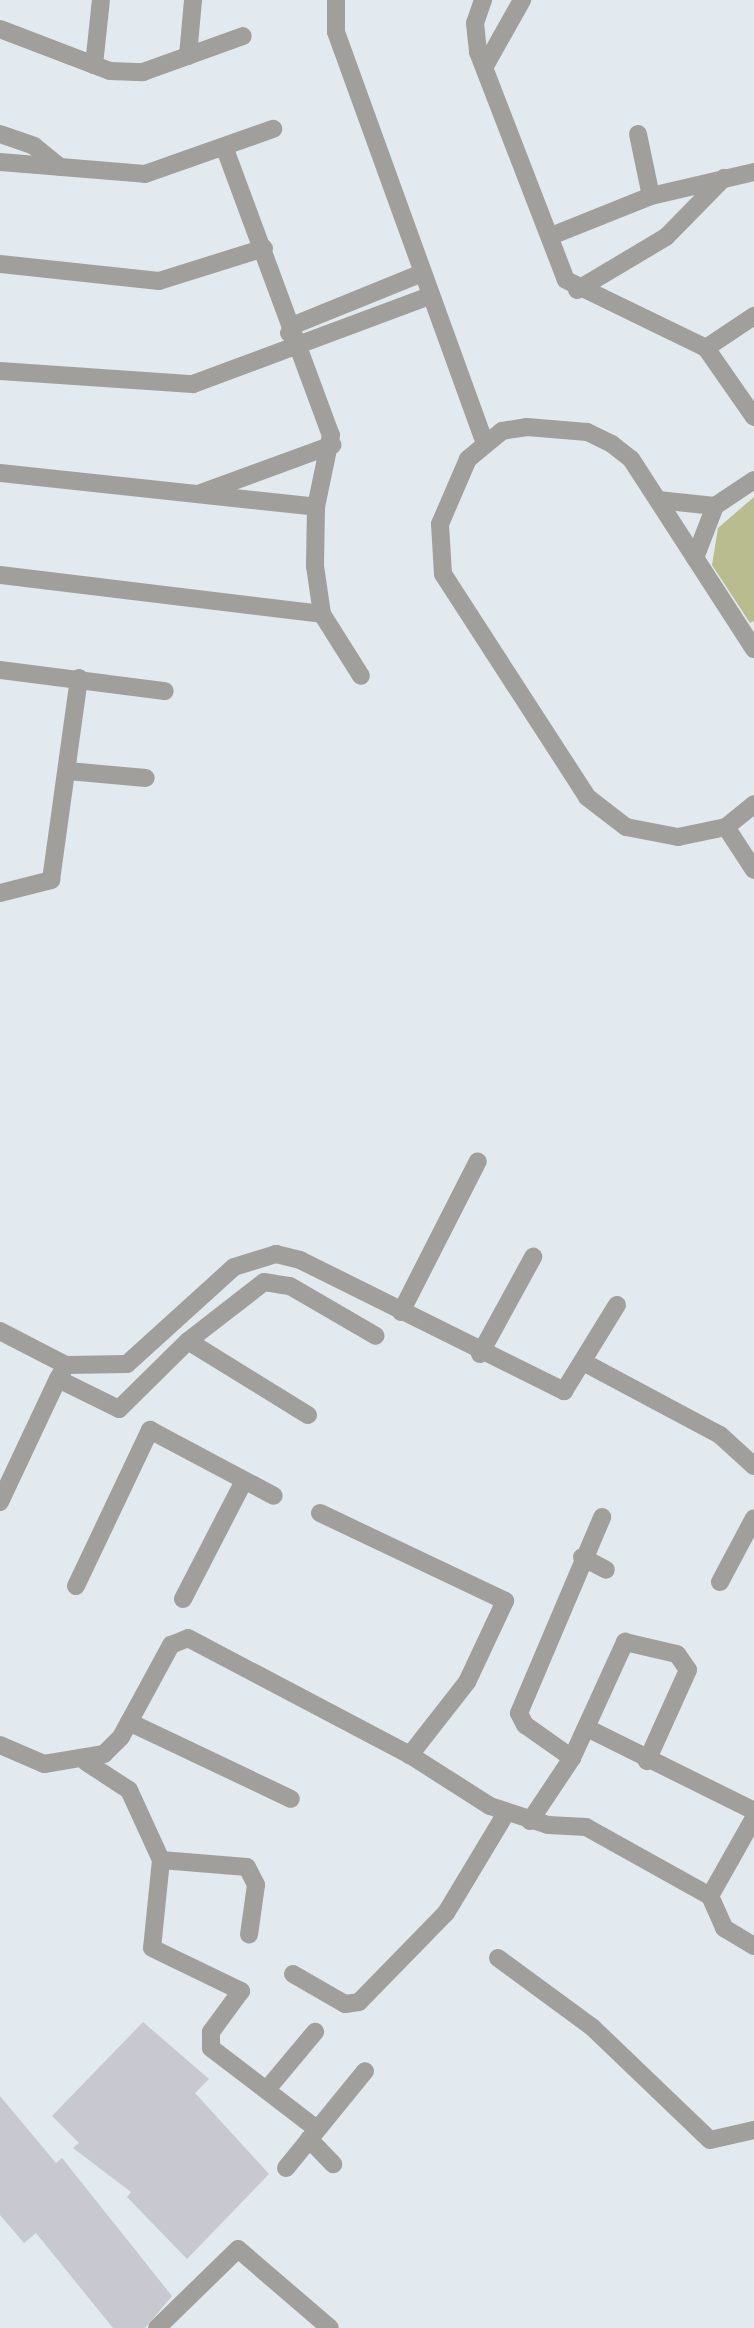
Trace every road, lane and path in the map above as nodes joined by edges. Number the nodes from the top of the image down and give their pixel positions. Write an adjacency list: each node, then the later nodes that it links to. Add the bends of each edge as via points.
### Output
1 (101, 0): 9 (street)
2 (193, 0): 8 (street)
3 (336, 0): 23 (street, via 336,32)
4 (483, 0): 10 (street, via 475,38)
5 (522, 0): 10 (street)
6 (0, 29): 9 (street)
7 (243, 36): 8 (street)
8 (188, 56): 9 (street, via 143,72)
9 (94, 65)
10 (485, 66): 20 (street)
11 (272, 129): 14 (street)
12 (0, 134): 16 (street, via 34,146)
13 (638, 134): 19 (street)
14 (226, 149): 16 (street, via 146,174); 21 (street)
15 (0, 162): 16 (street)
16 (60, 167)
17 (754, 172): 18 (street)
18 (724, 178): 19 (street); 24 (street, via 666,237)
19 (651, 196): 20 (street)
20 (551, 236): 24 (street, via 566,280)
21 (264, 248): 22 (street, via 158,281); 27 (street)
22 (0, 264)
23 (422, 274): 25 (street); 27 (street)
24 (577, 290): 30 (street)
25 (429, 296): 28 (street); 33 (street)
26 (754, 316): 30 (street)
27 (294, 325): 28 (street); 29 (street)
28 (302, 345): 29 (street); 34 (street)
29 (282, 347): 31 (street, via 176,387)
30 (706, 348): 32 (street)
31 (0, 371)
32 (754, 417)
33 (485, 443): 38 (street, via 527,427 586,432 631,459); 52 (street, via 462,468 440,524 443,574 453,594 602,812 648,835)
34 (332, 444): 37 (street); 40 (street)
35 (0, 473): 37 (street)
36 (754, 480): 39 (street)
37 (196, 494): 40 (street)
38 (658, 500): 39 (street); 41 (street)
39 (716, 506): 41 (street)
40 (316, 508): 43 (street)
41 (695, 558): 44 (street)
42 (0, 576): 43 (street)
43 (322, 614): 46 (street)
44 (754, 649)
45 (0, 670): 47 (street)
46 (361, 676)
47 (79, 678): 48 (street); 49 (street)
48 (164, 691)
49 (68, 771): 50 (street); 54 (street, via 51,880)
50 (146, 778)
51 (754, 804): 52 (street)
52 (726, 827): 53 (street)
53 (754, 870)
54 (0, 893)
55 (478, 1162): 58 (street)
56 (532, 1257): 62 (street)
57 (618, 1305): 63 (street)
58 (401, 1312): 62 (street); 64 (street, via 300,1260 250,1258 137,1360)
59 (0, 1331): 64 (street)
60 (376, 1336): 61 (street, via 275,1282 241,1295)
61 (188, 1341): 65 (street); 66 (street)
62 (480, 1354): 63 (street, via 564,1391)
63 (587, 1364): 68 (street, via 720,1435)
64 (62, 1372): 65 (street); 71 (street)
65 (119, 1409): 67 (street)
66 (308, 1414)
67 (150, 1430): 69 (street); 78 (street)
68 (754, 1466)
69 (244, 1480): 70 (street); 79 (street)
70 (274, 1496)
71 (0, 1502)
72 (320, 1513): 83 (street, via 505,1601 467,1682)
73 (602, 1517): 75 (street)
74 (754, 1518): 77 (street)
75 (582, 1557): 76 (street); 84 (street, via 518,1712 525,1726)
76 (606, 1570)
77 (720, 1582)
78 (76, 1586)
79 (184, 1599)
80 (129, 1722): 83 (street, via 171,1644 183,1637); 86 (street, via 114,1747); 87 (street)
81 (588, 1728): 84 (street); 85 (street); 85 (street, via 625,1642 677,1654 686,1678)
82 (0, 1744): 86 (street, via 44,1764)
83 (410, 1755): 88 (street)
84 (572, 1758): 90 (street)
85 (647, 1761): 89 (street)
86 (86, 1762): 91 (street, via 129,1790)
87 (290, 1800)
88 (506, 1813): 90 (street); 96 (street, via 446,1913 359,2002 346,2004)
89 (754, 1815): 92 (street)
90 (530, 1820): 92 (street, via 586,1827)
91 (161, 1860): 93 (street, via 246,1867 256,1885); 99 (street, via 152,1948 241,1991 211,2032 210,2048)
92 (710, 1896): 94 (street, via 724,1928)
93 (249, 1936)
94 (754, 1946)
95 (498, 1958): 100 (street, via 592,2027 710,2140)
96 (293, 1974)
97 (316, 2032): 99 (street)
98 (364, 2071): 101 (street)
99 (269, 2087): 101 (street)
100 (754, 2130)
101 (313, 2134): 102 (street); 103 (street)
102 (333, 2164)
103 (286, 2168)
104 (156, 2328): 105 (street, via 238,2248)
105 (330, 2328)

